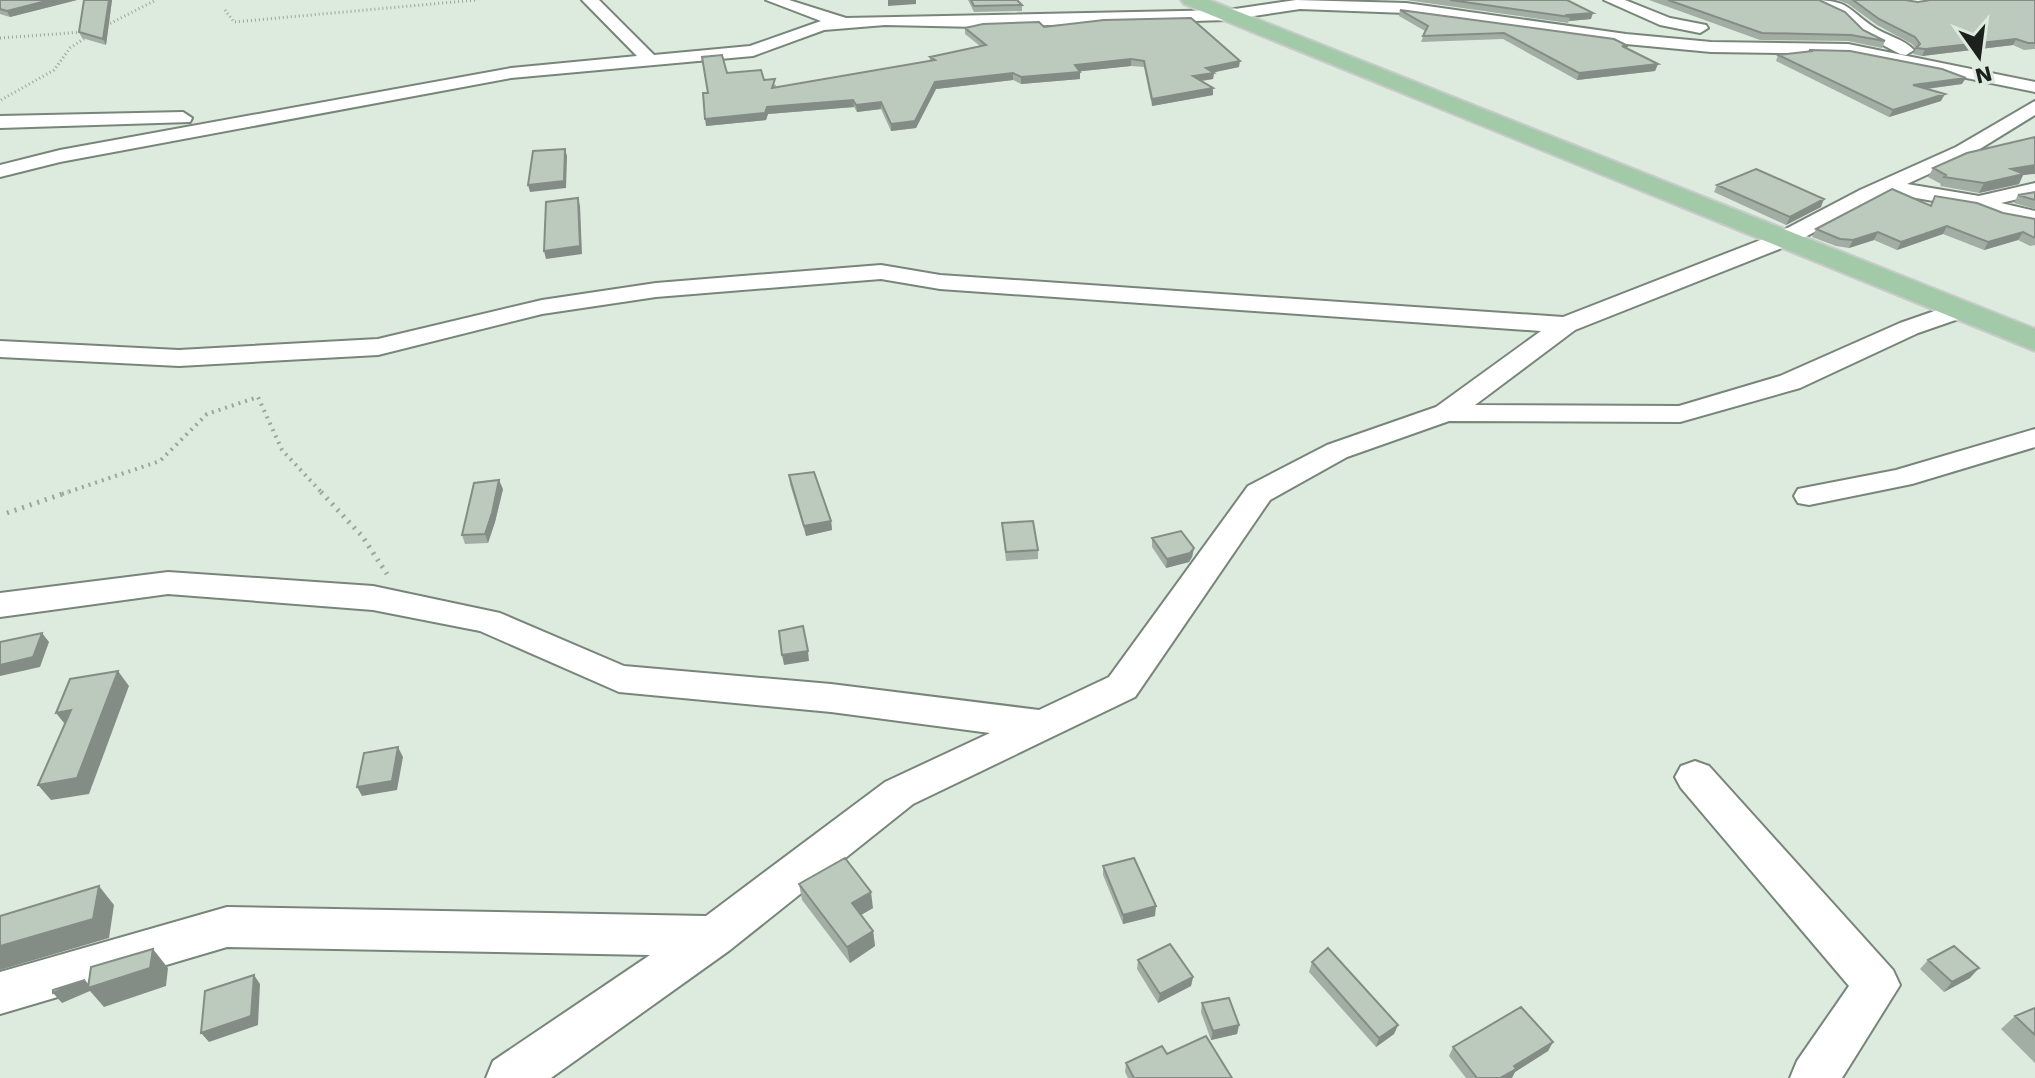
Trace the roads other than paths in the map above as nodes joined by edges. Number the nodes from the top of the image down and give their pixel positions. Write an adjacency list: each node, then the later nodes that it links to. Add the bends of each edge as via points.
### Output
1 (590, 0): 13 (street)
2 (774, 0): 11 (street)
3 (1191, 0): 9 (main road)
4 (1612, 0): 12 (street)
5 (1819, 0): 14 (street, via 1926,60)
6 (1903, 0): 7 (street)
7 (1927, 0)
8 (945, 5): 10 (street)
9 (1228, 15): 10 (street); 12 (street, via 1300,4 1370,5 1626,39); 24 (main road)
10 (908, 21): 11 (street)
11 (844, 23): 13 (street, via 822,25 753,51)
12 (1738, 46): 14 (street, via 1848,49)
13 (652, 62): 17 (street, via 511,73)
14 (1999, 82): 15 (street)
15 (2035, 87)
16 (2035, 107): 20 (street, via 1963,151)
17 (290, 115): 18 (street); 19 (street)
18 (0, 122)
19 (0, 171)
20 (1884, 186): 22 (street); 24 (street)
21 (2035, 189): 22 (street)
22 (1979, 202): 23 (street)
23 (2035, 218)
24 (1784, 239): 25 (main road); 26 (street)
25 (1958, 311): 27 (main road); 29 (street, via 1790,382 1680,414)
26 (1566, 325): 28 (street, via 940,282 881,272 656,290 542,307 378,347 179,358); 29 (street)
27 (2035, 341)
28 (0, 349)
29 (1446, 413): 33 (street, via 1337,451 1259,493 1122,687)
30 (2035, 438): 31 (street, via 1901,478)
31 (1809, 496)
32 (0, 605): 33 (street, via 168,583 373,598 488,621 619,679 831,698)
33 (1042, 725): 35 (street, via 899,793)
34 (1695, 777): 38 (street, via 1877,985)
35 (714, 936): 36 (street, via 227,927); 37 (street)
36 (0, 993)
37 (510, 1078)
38 (1814, 1078)

